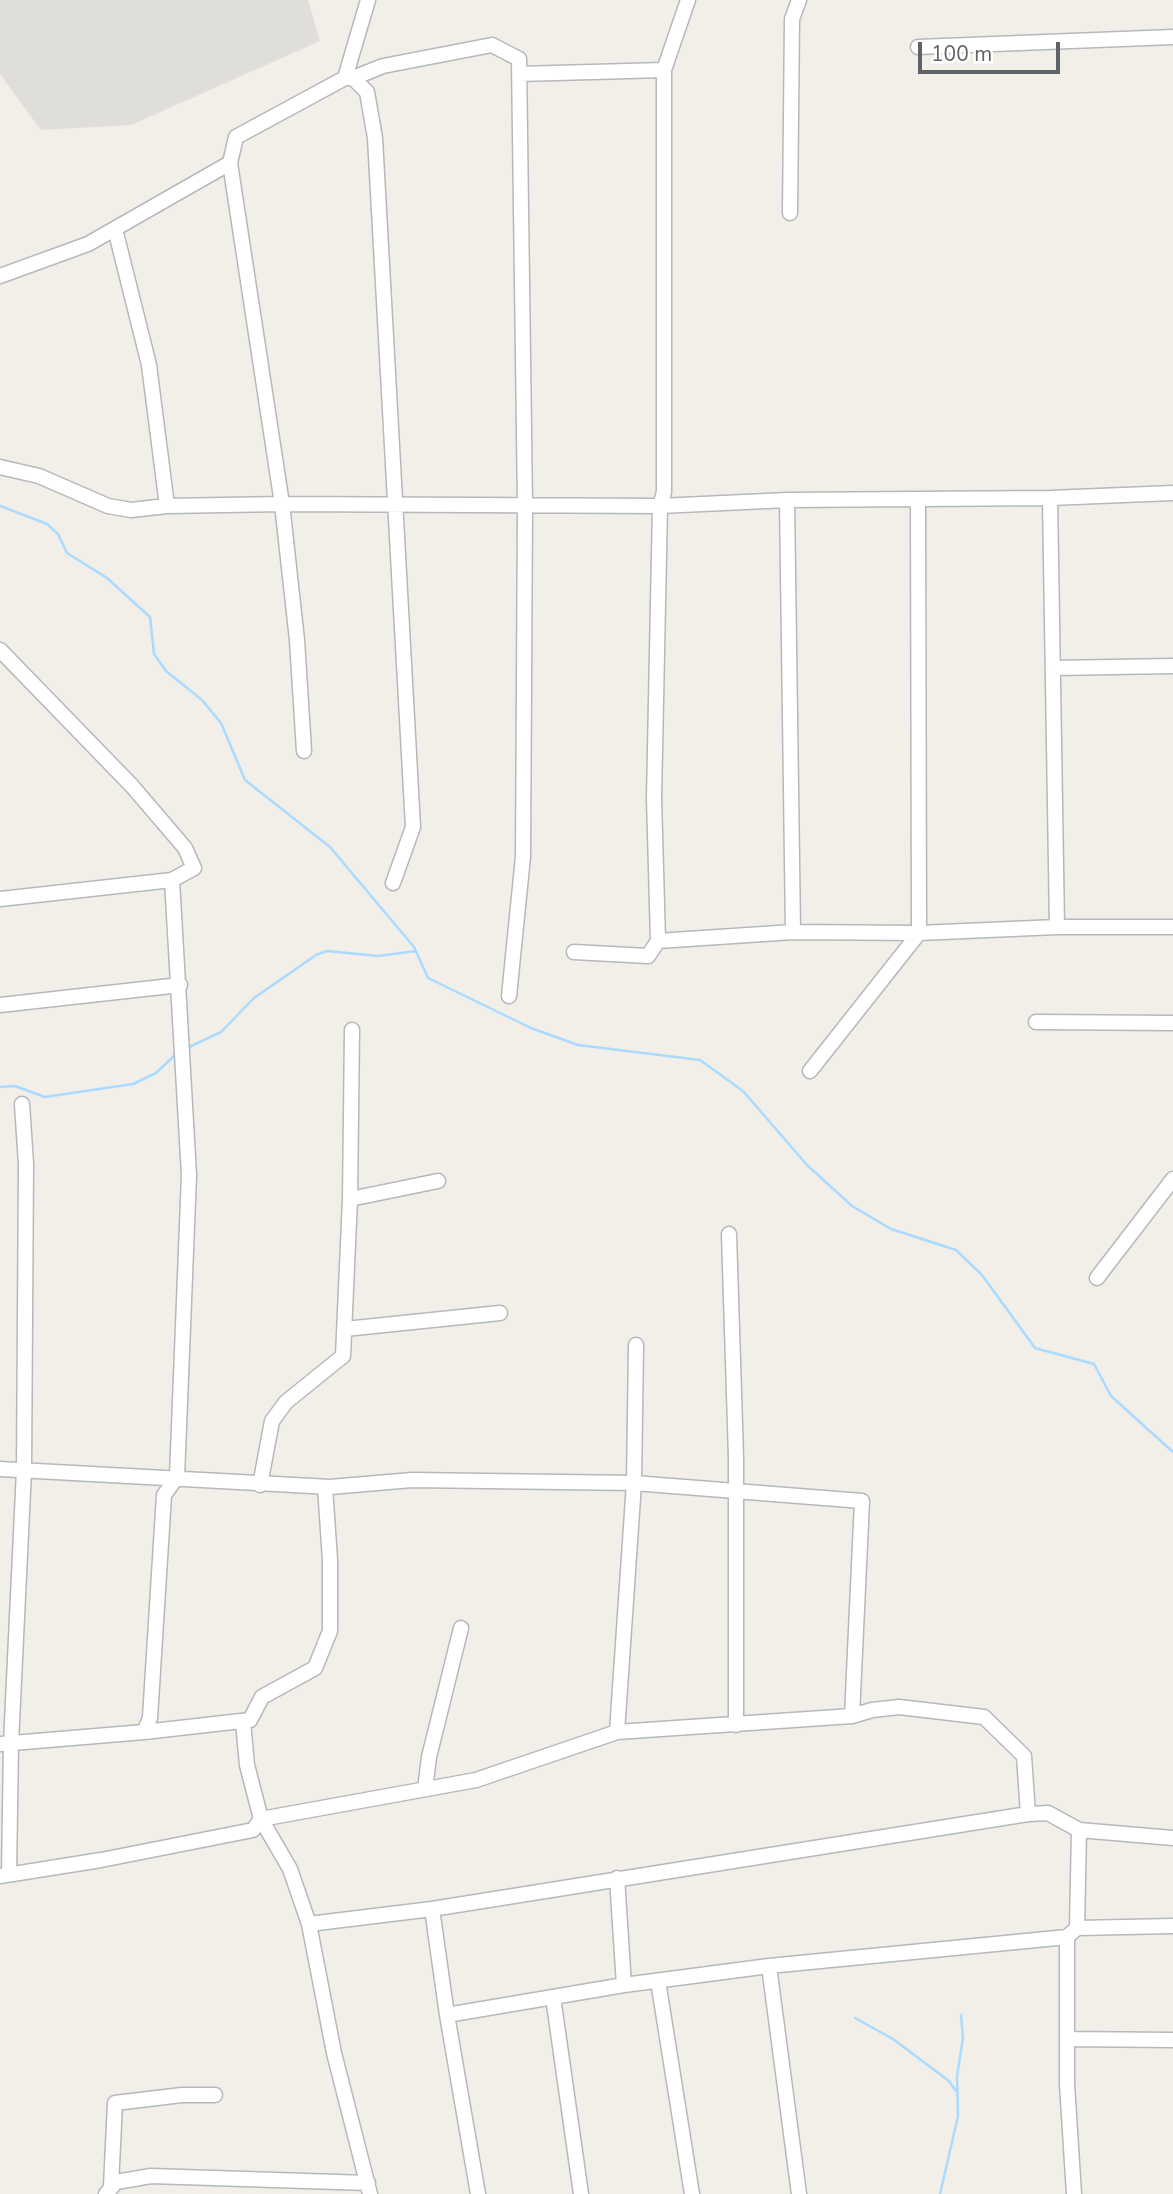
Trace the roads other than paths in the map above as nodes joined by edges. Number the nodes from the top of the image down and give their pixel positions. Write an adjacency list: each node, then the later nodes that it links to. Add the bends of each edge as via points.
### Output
1 (368, 0): 8 (street)
2 (688, 0): 6 (street)
3 (799, 0): 10 (street, via 792,19)
4 (1173, 37): 5 (street)
5 (918, 47)
6 (664, 70): 7 (street); 22 (street, via 664,492)
7 (519, 74): 8 (street, via 519,59 492,45 383,66); 21 (street)
8 (349, 78): 9 (street, via 236,138); 19 (street, via 367,92 375,138)
9 (230, 163): 11 (street); 18 (street)
10 (790, 213)
11 (115, 229): 12 (street); 20 (street, via 149,365)
12 (0, 276)
13 (0, 467): 20 (street, via 39,476 108,506 131,510)
14 (1173, 493): 15 (street)
15 (1050, 498): 17 (street); 25 (street)
16 (787, 500): 17 (street); 22 (street); 32 (street)
17 (918, 500): 33 (street)
18 (282, 504): 19 (street); 20 (street); 26 (street)
19 (394, 504): 21 (street); 28 (street, via 413,827)
20 (167, 506)
21 (525, 506): 22 (street); 37 (street, via 523,857)
22 (660, 506): 34 (street, via 654,798)
23 (0, 650): 27 (street, via 132,786 185,848 194,868)
24 (1173, 666): 25 (street)
25 (1054, 667): 30 (street)
26 (304, 751)
27 (172, 880): 29 (street); 36 (street)
28 (393, 883)
29 (0, 899)
30 (1057, 927): 31 (street); 33 (street)
31 (1173, 928)
32 (793, 932): 33 (street); 34 (street)
33 (919, 933): 42 (street)
34 (658, 941): 35 (street, via 648,956)
35 (574, 952)
36 (180, 985): 38 (street); 54 (street, via 189,1175)
37 (509, 996)
38 (0, 1005)
39 (1036, 1022): 40 (street)
40 (1173, 1023)
41 (352, 1030): 46 (street)
42 (810, 1071)
43 (22, 1104): 53 (street, via 26,1164)
44 (1173, 1179): 48 (street)
45 (438, 1181): 46 (street)
46 (350, 1199): 50 (street)
47 (729, 1234): 58 (street)
48 (1097, 1278)
49 (500, 1313): 50 (street)
50 (345, 1329): 56 (street, via 343,1356 286,1402 272,1421)
51 (635, 1345): 55 (street)
52 (0, 1469): 53 (street)
53 (24, 1470): 54 (street); 65 (street)
54 (177, 1477): 56 (street); 63 (street, via 164,1495 150,1718)
55 (634, 1483): 57 (street, via 412,1480); 58 (street); 64 (street)
56 (260, 1485): 57 (street)
57 (325, 1487): 61 (street, via 330,1631 315,1668 262,1697 250,1720)
58 (736, 1492): 60 (street, via 862,1501); 62 (street)
59 (461, 1628): 66 (street)
60 (852, 1716): 62 (street); 67 (street, via 899,1707 984,1717 1024,1756)
61 (243, 1722): 63 (street); 68 (street, via 247,1765)
62 (736, 1725): 64 (street)
63 (144, 1732): 65 (street)
64 (617, 1732): 66 (street, via 476,1780)
65 (6, 1744): 71 (street)
66 (425, 1789): 68 (street)
67 (1028, 1814): 69 (street, via 1048,1813); 72 (street)
68 (261, 1819): 71 (street, via 253,1830); 74 (street, via 290,1869)
69 (1079, 1830): 70 (street); 76 (street)
70 (1173, 1838)
71 (4, 1875)
72 (617, 1878): 73 (street); 79 (street)
73 (432, 1909): 74 (street); 81 (street)
74 (309, 1924): 85 (street, via 334,2053)
75 (1173, 1926): 76 (street)
76 (1072, 1933): 77 (street); 82 (street)
77 (769, 1966): 78 (street); 90 (street)
78 (657, 1981): 79 (street); 89 (street)
79 (624, 1985): 80 (street)
80 (553, 1997): 81 (street); 88 (street)
81 (447, 2015): 87 (street)
82 (1067, 2039): 83 (street); 91 (street)
83 (1173, 2040)
84 (215, 2095): 86 (street, via 115,2103)
85 (369, 2189): 86 (street, via 164,2175 123,2180)
86 (109, 2190)
87 (478, 2194)
88 (581, 2194)
89 (692, 2194)
90 (799, 2194)
91 (1074, 2194)

